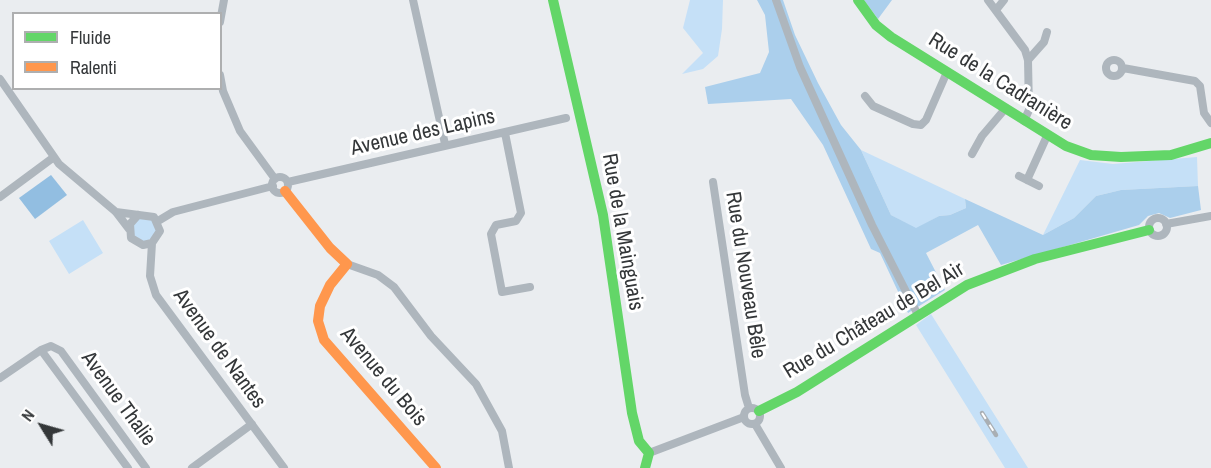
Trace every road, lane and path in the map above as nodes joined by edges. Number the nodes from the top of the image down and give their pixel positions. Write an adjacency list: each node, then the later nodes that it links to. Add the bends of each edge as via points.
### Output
1 (413, 0): 22 (street)
2 (553, 0): 49 (street, Rue de la Mainguais, via 603,214 632,413 639,441)
3 (776, 0): 42 (street, via 801,67 867,214)
4 (858, 0): 11 (street, Rue de la Cadranière, via 883,32)
5 (988, 0): 7 (street)
6 (1004, 0): 7 (street)
7 (996, 10): 9 (street)
8 (1047, 32): 9 (street, via 1044,42)
9 (1028, 60): 17 (street, via 1029,110)
10 (1123, 68): 18 (street, via 1195,81)
11 (947, 72): 14 (street, via 921,125 873,106); 15 (street, Rue de la Cadranière)
12 (1, 82): 24 (street)
13 (222, 82): 27 (street, via 240,131)
14 (866, 96)
15 (1005, 109): 17 (street, Rue de la Cadranière); 23 (street)
16 (566, 118): 19 (street, Avenue des Lapins)
17 (1024, 121): 20 (street, Rue de la Cadranière)
18 (1211, 123)
19 (505, 133): 22 (street, Avenue des Lapins); 41 (street, via 521,213 516,221 496,225 491,234 502,292)
20 (1047, 136): 21 (street, Rue de la Cadranière, via 1074,150 1110,157 1171,155); 26 (street)
21 (1211, 143)
22 (445, 144): 30 (street, Avenue des Lapins)
23 (972, 154)
24 (54, 157): 31 (street); 32 (street)
25 (1019, 176): 26 (street)
26 (1027, 180): 29 (street)
27 (274, 182): 30 (street, via 282,177); 30 (street, via 277,192); 35 (street, via 173,212)
28 (713, 182): 45 (street, Rue du Nouveau Bêle, via 745,395)
29 (1039, 186)
30 (286, 187): 40 (street)
31 (0, 197)
32 (116, 212): 33 (street); 37 (street)
33 (138, 215): 35 (street, via 149,214); 37 (street)
34 (1211, 216): 36 (street)
35 (158, 221): 39 (street, via 160,231)
36 (1166, 224): 38 (street, via 1155,219); 38 (street, via 1166,231 1160,235)
37 (129, 229): 39 (street, via 138,244)
38 (1149, 230): 42 (street, Rue du Château de Bel Air, via 1000,271 967,285)
39 (152, 243): 47 (street, Avenue de Nantes, via 150,276 156,295)
40 (346, 264): 54 (street, Avenue du Bois, via 320,306 318,321 324,340); 55 (street, via 378,275 394,287 431,336 476,384 502,431)
41 (530, 287)
42 (918, 315): 45 (street, Rue du Château de Bel Air, via 796,392)
43 (41, 350): 44 (street); 50 (street); 51 (street, Avenue Thalie, via 51,346 61,351)
44 (0, 378)
45 (754, 410): 46 (street, via 745,410); 48 (street, via 760,420)
46 (744, 417): 48 (street); 49 (street)
47 (252, 424): 52 (street); 53 (street, Avenue de Nantes)
48 (755, 424): 57 (street)
49 (649, 453): 56 (street)
50 (128, 468)
51 (146, 468)
52 (192, 468)
53 (284, 468)
54 (436, 468)
55 (509, 468)
56 (645, 468)
57 (781, 468)

